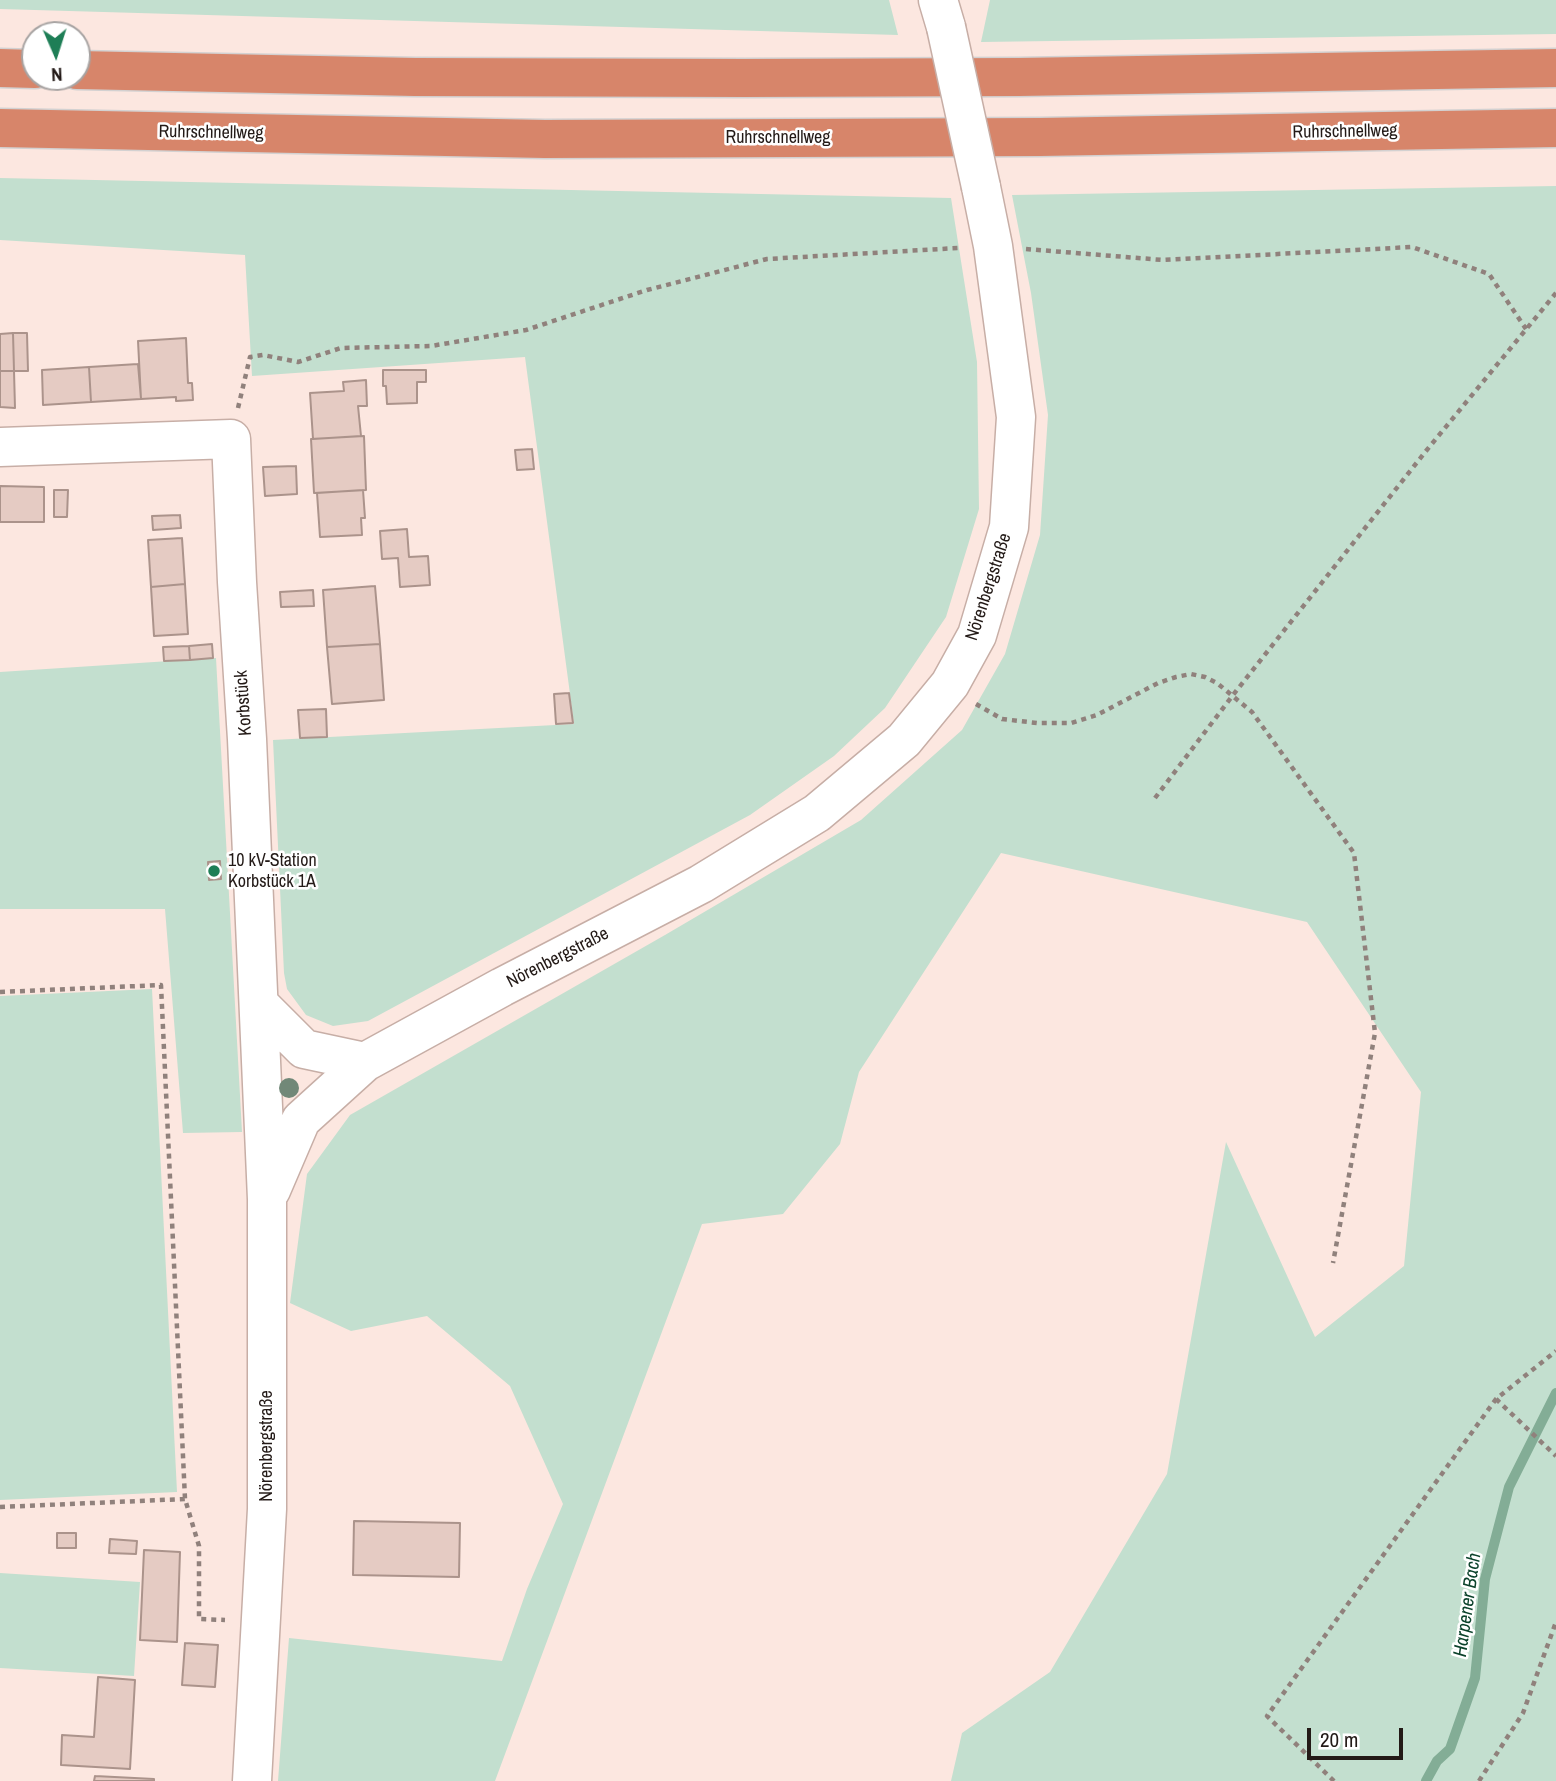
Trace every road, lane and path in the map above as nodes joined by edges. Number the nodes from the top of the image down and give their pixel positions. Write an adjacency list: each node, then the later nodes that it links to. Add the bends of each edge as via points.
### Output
1 (942, 14): 8 (street, Nörenbergstraße, bridge)
2 (0, 68): 4 (highway)
3 (1556, 68): 5 (highway, via 745,78)
4 (21, 69)
5 (91, 70)
6 (0, 128): 7 (highway, Ruhrschnellweg, via 710,139)
7 (1556, 128)
8 (993, 246): 10 (path, via 1163,260 1412,247 1489,274); 11 (path, via 767,259 647,290 526,330 431,346 341,348 298,362 250,357); 13 (street, Nörenbergstraße, via 1016,417 1009,527 977,635)
9 (1556, 293): 10 (path)
10 (1526, 329): 14 (path)
11 (231, 439): 12 (street); 17 (street, Korbstück)
12 (0, 447)
13 (950, 684): 14 (path, via 1002,719 1037,723 1071,723 1097,715 1158,683 1191,674 1217,683); 18 (street, Nörenbergstraße, via 904,740 817,813 701,884)
14 (1233, 695): 15 (path); 20 (path, via 1252,712 1354,853 1375,1033)
15 (1155, 798)
16 (0, 992): 24 (path, via 161,985)
17 (259, 1004): 18 (street, via 304,1049); 19 (street, Korbstück)
18 (365, 1062): 19 (street, Nörenbergstraße, via 301,1120)
19 (267, 1199): 26 (street, Nörenbergstraße, via 267,1509)
20 (1333, 1263)
21 (1556, 1351): 22 (path)
22 (1496, 1399): 23 (path); 29 (path, via 1267,1716)
23 (1556, 1456)
24 (185, 1499): 25 (path); 26 (path, via 199,1546 199,1619)
25 (0, 1507)
26 (261, 1621): 28 (street, Nörenbergstraße)
27 (1556, 1622): 30 (path, via 1523,1713)
28 (252, 1781)
29 (1334, 1781)
30 (1479, 1781)

